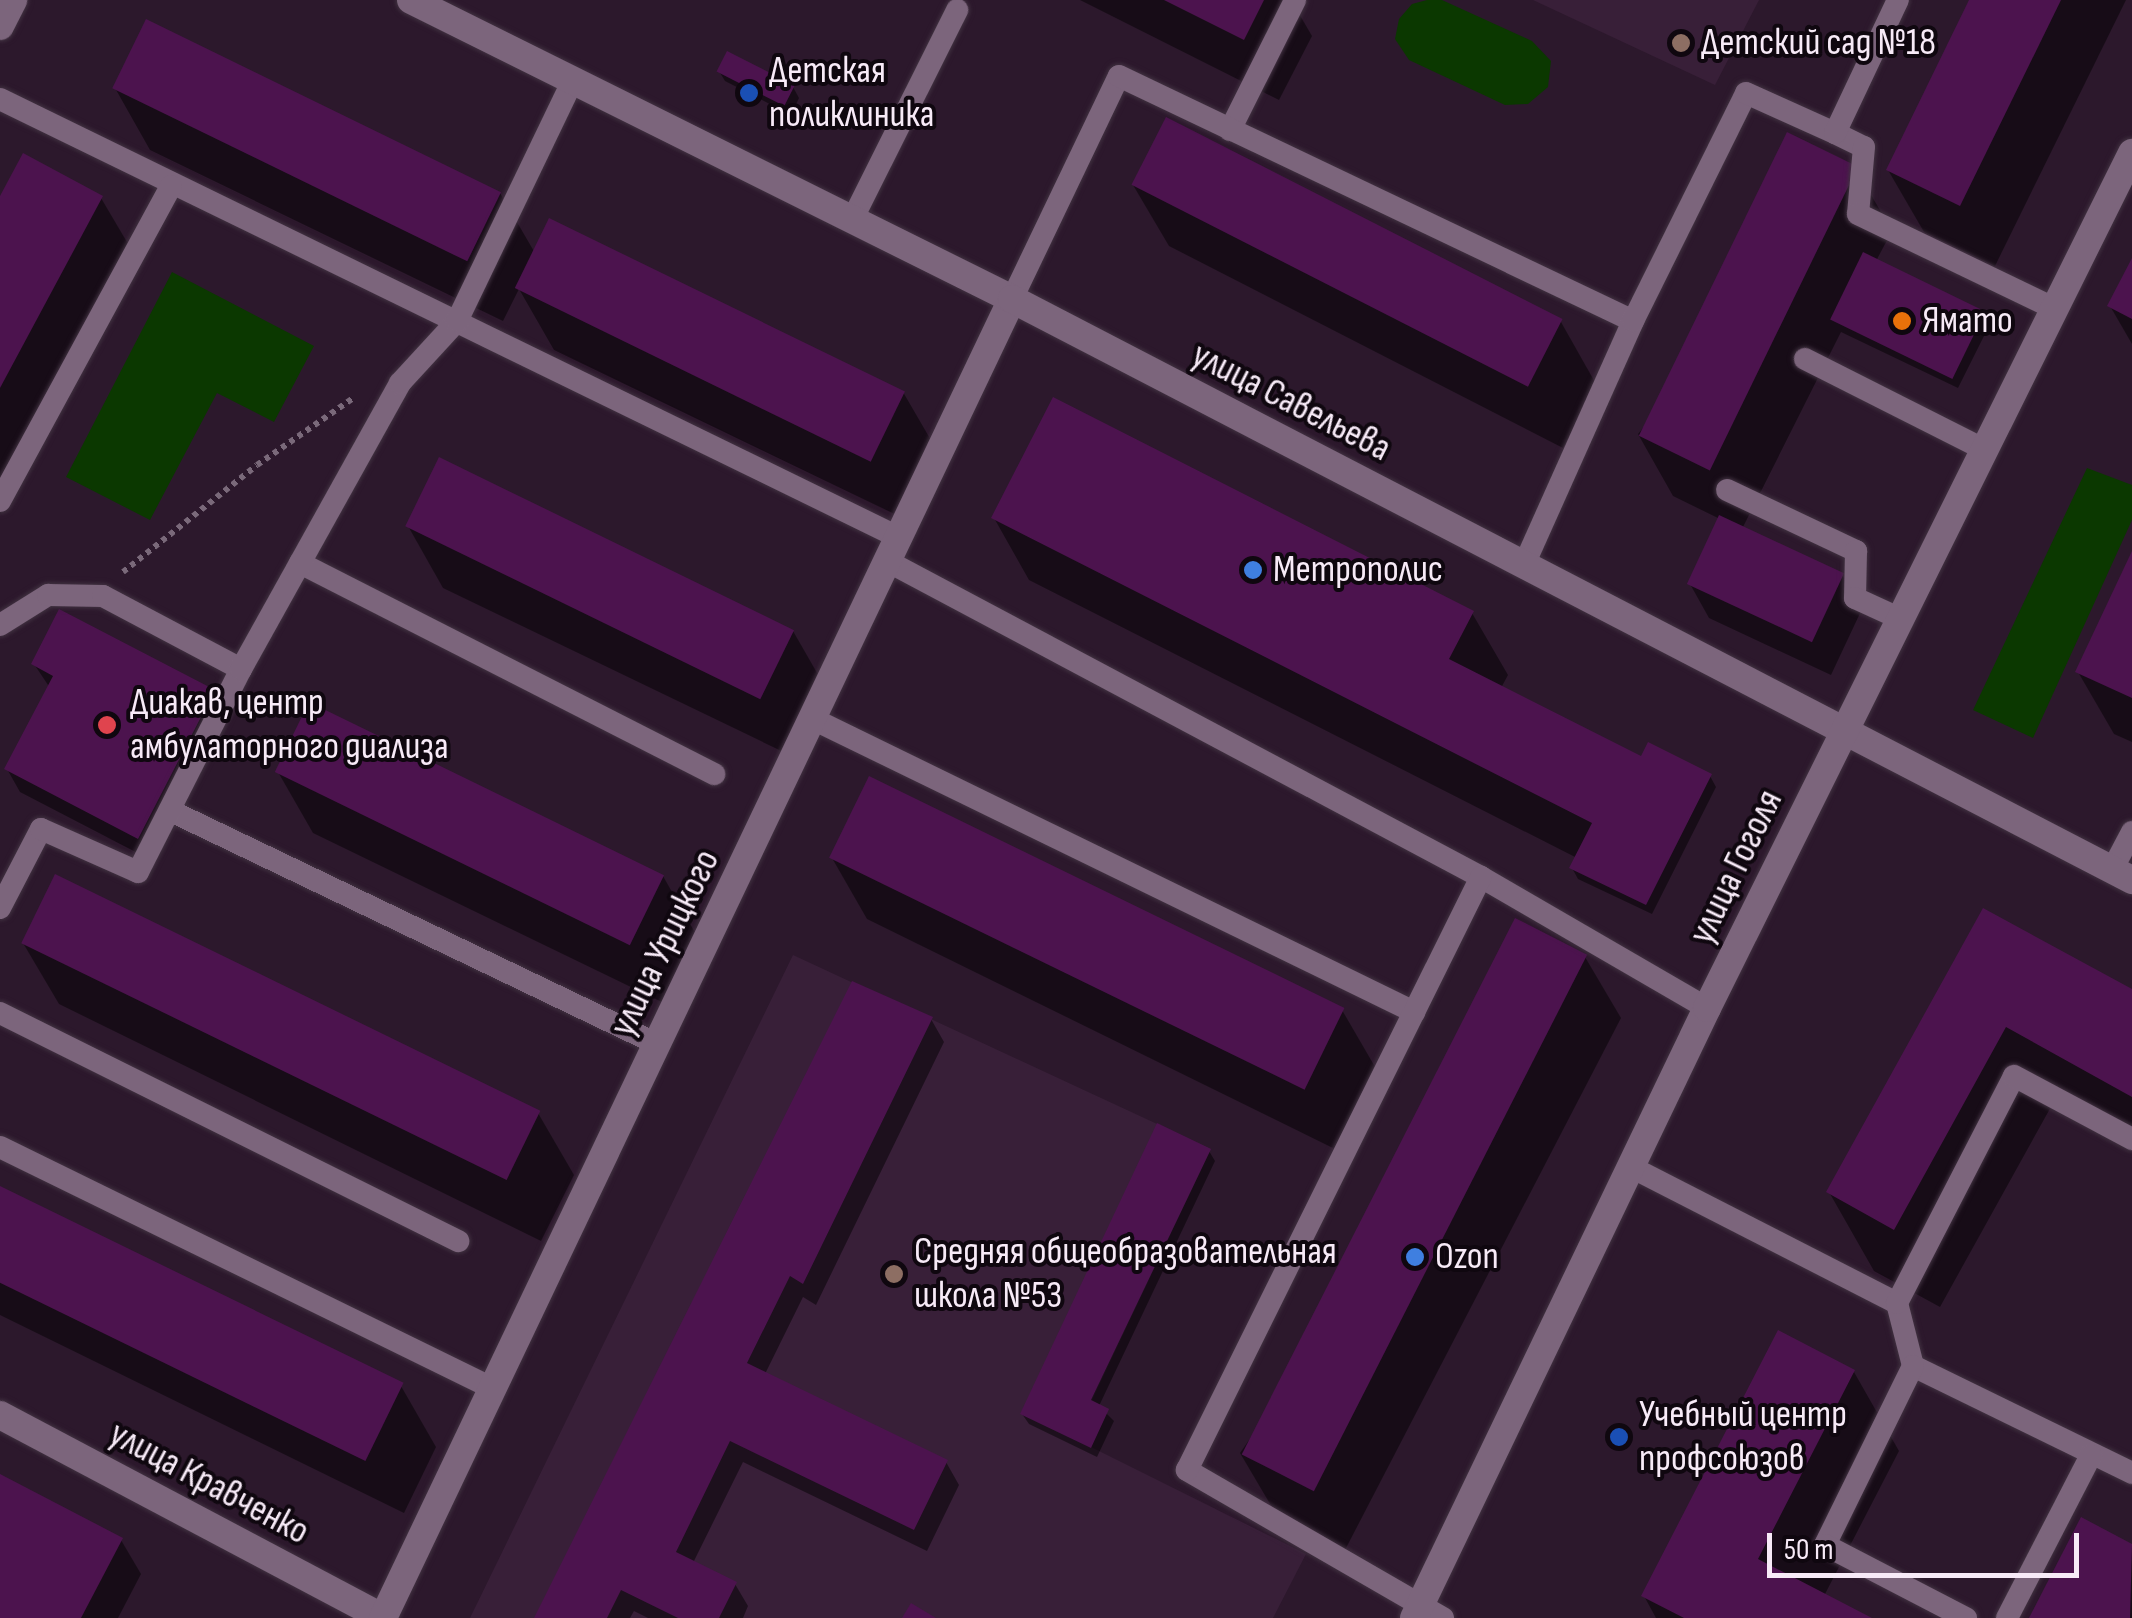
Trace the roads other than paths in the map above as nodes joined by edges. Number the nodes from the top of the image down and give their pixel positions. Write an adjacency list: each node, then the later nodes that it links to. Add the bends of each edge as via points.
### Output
1 (13, 0): 6 (street)
2 (411, 0): 7 (street, улица Савельева)
3 (1295, 0): 9 (lane)
4 (1898, 0): 10 (lane)
5 (957, 10): 13 (lane)
6 (0, 26)
7 (572, 80): 13 (street, улица Савельева); 16 (lane)
8 (0, 99): 12 (lane)
9 (1230, 130): 14 (lane, via 1118,76); 17 (lane)
10 (1835, 132): 15 (lane, via 1864,147 1858,214); 17 (lane, via 1746,94)
11 (2132, 152): 15 (street, улица Гоголя)
12 (171, 186): 16 (lane); 21 (lane)
13 (852, 220): 14 (street, улица Савельева)
14 (1012, 299): 22 (street, улица Урицкого); 24 (street, улица Савельева)
15 (2055, 308): 19 (street, улица Гоголя)
16 (457, 321): 22 (lane); 23 (lane, via 400,383)
17 (1633, 322): 24 (lane)
18 (1805, 359): 19 (lane)
19 (1985, 450): 25 (street, улица Гоголя)
20 (1727, 490): 25 (lane, via 1856,551 1856,598)
21 (0, 501)
22 (894, 550): 28 (street, улица Урицкого); 34 (lane)
23 (300, 563): 27 (lane); 30 (lane)
24 (1524, 565): 29 (street, улица Савельева)
25 (1901, 619): 29 (street, улица Гоголя)
26 (0, 625): 27 (lane, via 48,595 103,596)
27 (241, 669): 31 (lane)
28 (813, 720): 37 (lane); 39 (street, улица Урицкого)
29 (1845, 732): 33 (street, улица Савельева); 36 (street, улица Гоголя)
30 (714, 774)
31 (171, 811): 35 (lane, via 138,872 41,829); 39 (lane)
32 (2132, 832): 33 (lane)
33 (2122, 875)
34 (1481, 877): 36 (lane); 37 (lane)
35 (0, 908)
36 (1707, 1008): 42 (street, улица Гоголя)
37 (1414, 1012): 50 (lane, via 1186,1470)
38 (0, 1014): 43 (lane)
39 (658, 1044): 46 (street, улица Урицкого)
40 (2132, 1139): 44 (lane, via 2014,1076)
41 (0, 1146): 46 (lane)
42 (1631, 1166): 44 (lane); 50 (street, улица Гоголя)
43 (458, 1241)
44 (1897, 1303): 45 (lane)
45 (1913, 1366): 48 (lane); 52 (lane, via 1826,1546)
46 (492, 1388): 51 (street, улица Урицкого)
47 (0, 1414): 51 (street, улица Кравченко)
48 (2090, 1455): 49 (lane); 53 (lane)
49 (2132, 1472)
50 (1426, 1614)
51 (383, 1618)
52 (1966, 1618)
53 (2007, 1618)

